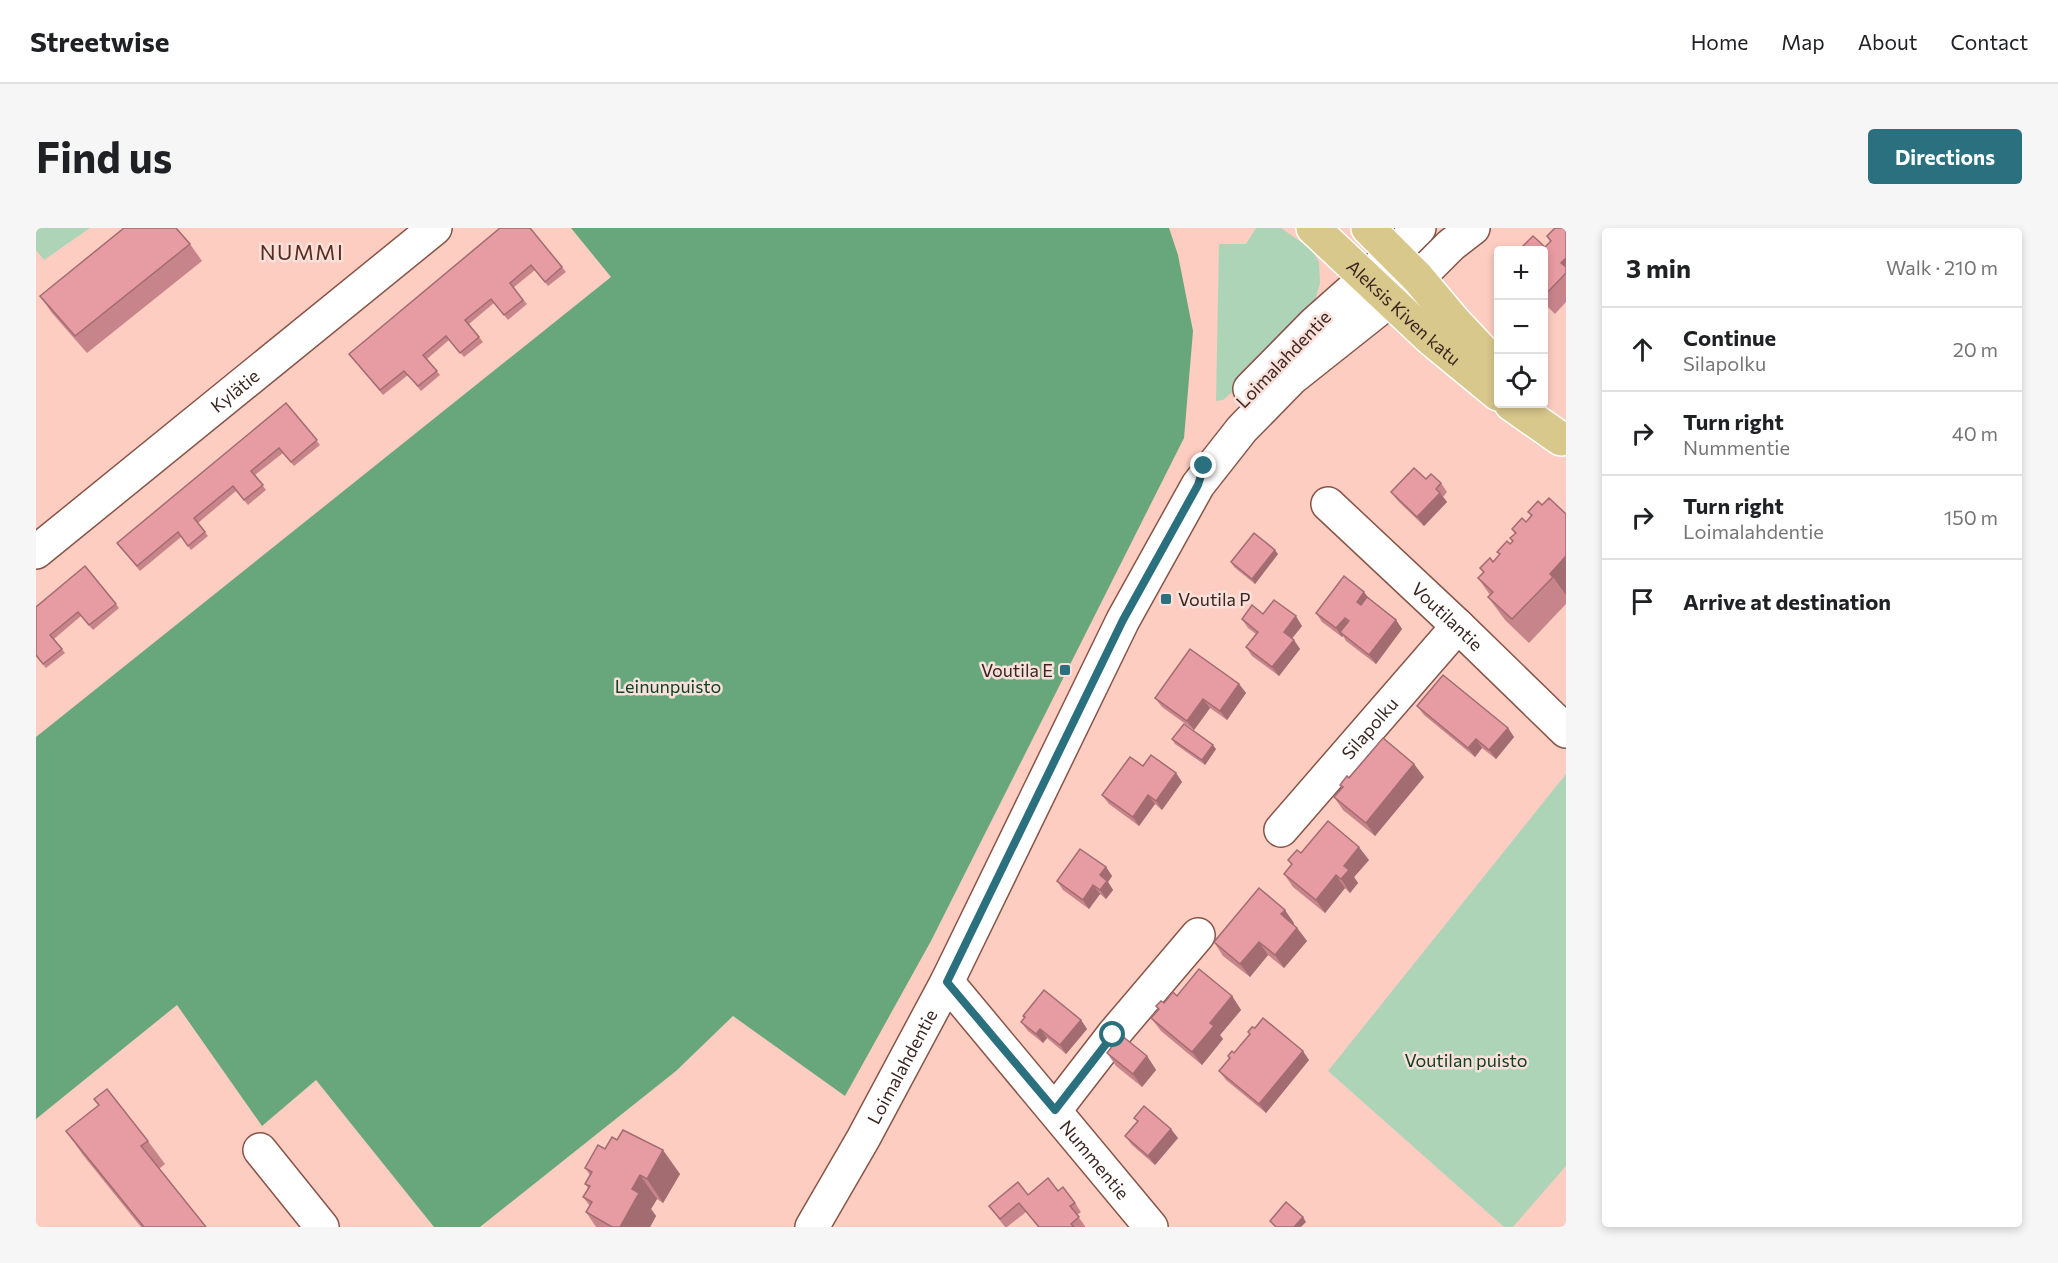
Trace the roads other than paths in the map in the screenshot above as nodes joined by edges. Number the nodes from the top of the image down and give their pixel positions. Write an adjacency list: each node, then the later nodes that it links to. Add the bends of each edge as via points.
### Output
1 (435, 228): 17 (street, Kylätie)
2 (1313, 228): 7 (main road, Aleksis Kiven katu)
3 (1368, 228): 6 (main road, Aleksis Kiven katu)
4 (1419, 228): 6 (street, Loimalahdentie)
5 (1473, 228): 8 (street, Loimalahdentie)
6 (1394, 254): 7 (street, Loimalahdentie); 8 (main road, Aleksis Kiven katu)
7 (1365, 277): 9 (main road, Aleksis Kiven katu); 15 (street, Loimalahdentie, via 1247,393 1218,435)
8 (1418, 279): 9 (street, Loimalahdentie); 10 (main road, Aleksis Kiven katu)
9 (1390, 301): 11 (main road, Aleksis Kiven katu); 15 (street, Loimalahdentie, via 1314,359 1266,403)
10 (1494, 364)
11 (1494, 391)
12 (1517, 408): 14 (main road)
13 (1535, 408): 14 (main road)
14 (1564, 441)
15 (1198, 485): 22 (street, Loimalahdentie, via 1123,620)
16 (1328, 504): 18 (street, Voutilantie)
17 (36, 552)
18 (1458, 626): 19 (street, Voutilantie); 20 (street, Silapolku)
19 (1566, 731)
20 (1281, 830)
21 (1198, 935): 23 (street)
22 (947, 982): 23 (street, Nummentie); 26 (street, Loimalahdentie)
23 (1055, 1110): 27 (street, Nummentie)
24 (260, 1150): 25 (street)
25 (322, 1227)
26 (812, 1227)
27 (1151, 1227)

